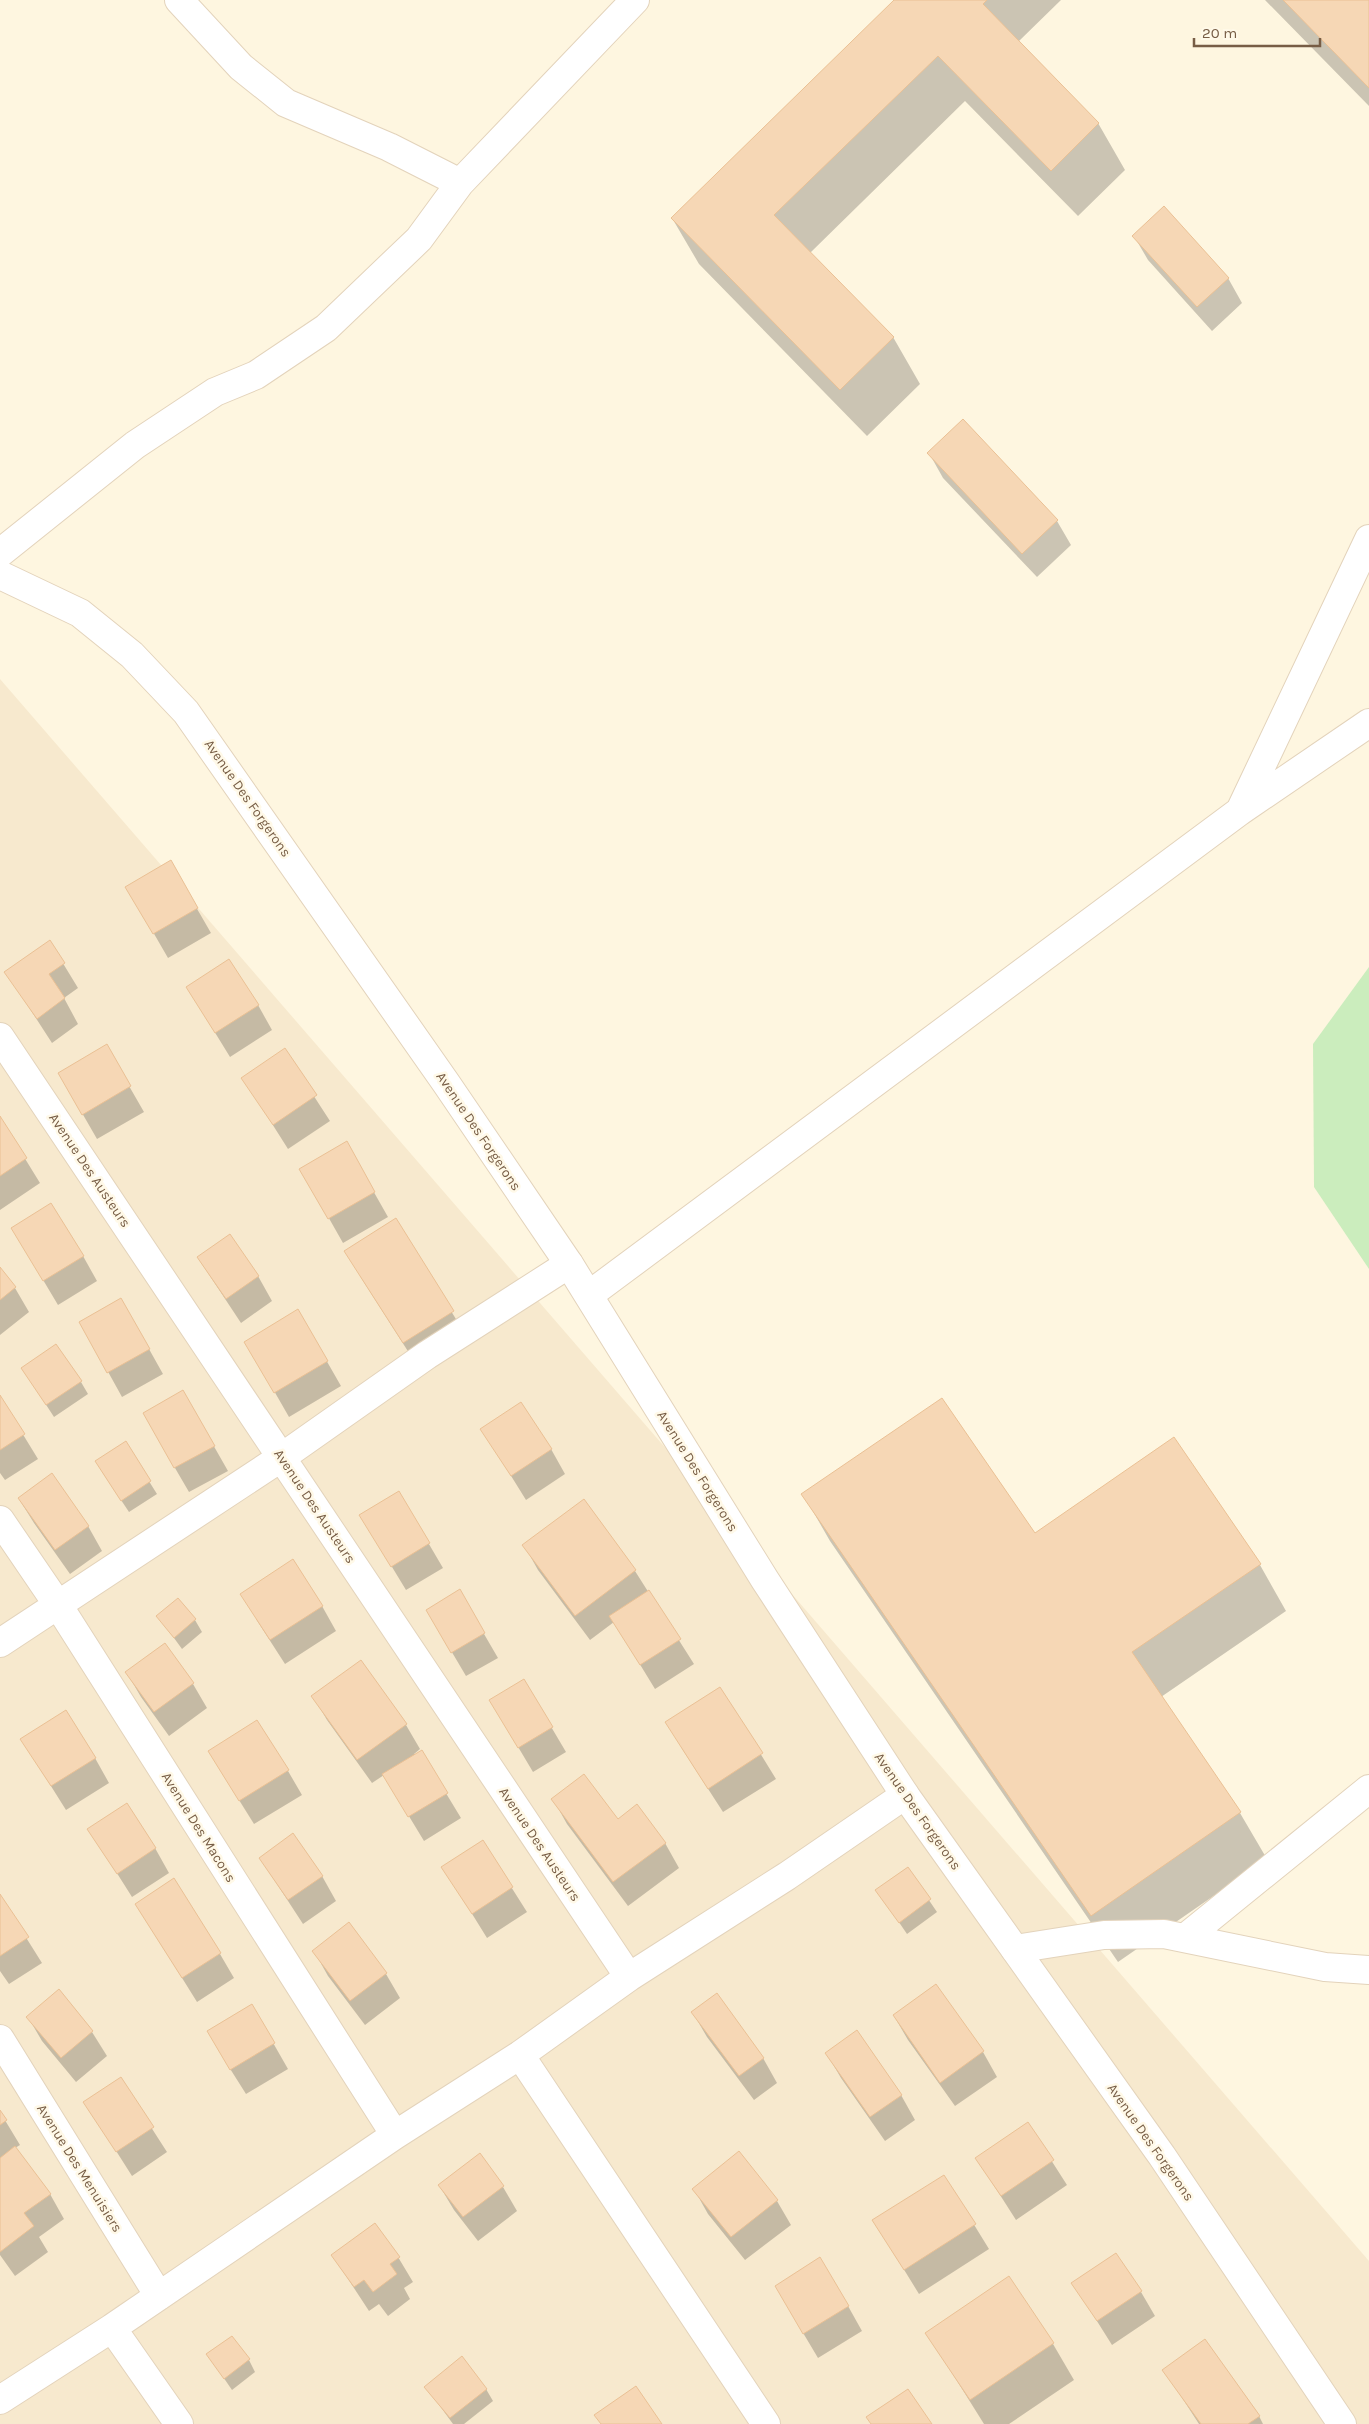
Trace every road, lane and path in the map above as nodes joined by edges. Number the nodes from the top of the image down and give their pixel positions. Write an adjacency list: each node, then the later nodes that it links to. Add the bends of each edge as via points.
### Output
1 (180, 0): 3 (street, via 241,67 286,104 390,146)
2 (635, 0): 3 (street)
3 (460, 183): 5 (street, via 419,239 326,328 256,375 215,392 135,445)
4 (1369, 539): 8 (street)
5 (0, 553)
6 (0, 575): 10 (street, Avenue Des Forgerons, via 80,612 132,655 186,712 446,1082)
7 (1369, 723): 8 (street)
8 (1240, 811): 11 (street)
9 (0, 1036): 12 (street, Avenue Des Austeurs)
10 (569, 1264): 11 (street, Avenue Des Forgerons); 12 (street, via 427,1356)
11 (589, 1295): 17 (street, Avenue Des Forgerons, via 765,1580)
12 (282, 1457): 14 (street); 21 (street, Avenue Des Austeurs)
13 (0, 1520): 14 (street, Avenue Des Macons)
14 (58, 1604): 15 (street); 24 (street, Avenue Des Macons)
15 (0, 1643)
16 (1369, 1789): 18 (street)
17 (905, 1795): 19 (street, Avenue Des Forgerons); 21 (street, via 787,1876)
18 (1185, 1938): 19 (street, via 1164,1934 1104,1936); 20 (street, via 1325,1966)
19 (1015, 1949): 30 (street, Avenue Des Forgerons, via 1162,2156)
20 (1369, 1970)
21 (629, 1977): 23 (street)
22 (0, 2039): 25 (street, Avenue Des Menuisiers)
23 (520, 2055): 24 (street); 29 (street)
24 (395, 2135): 25 (street)
25 (159, 2296): 26 (street)
26 (112, 2328): 27 (street); 28 (street)
27 (0, 2400)
28 (178, 2424)
29 (766, 2424)
30 (1342, 2424)

